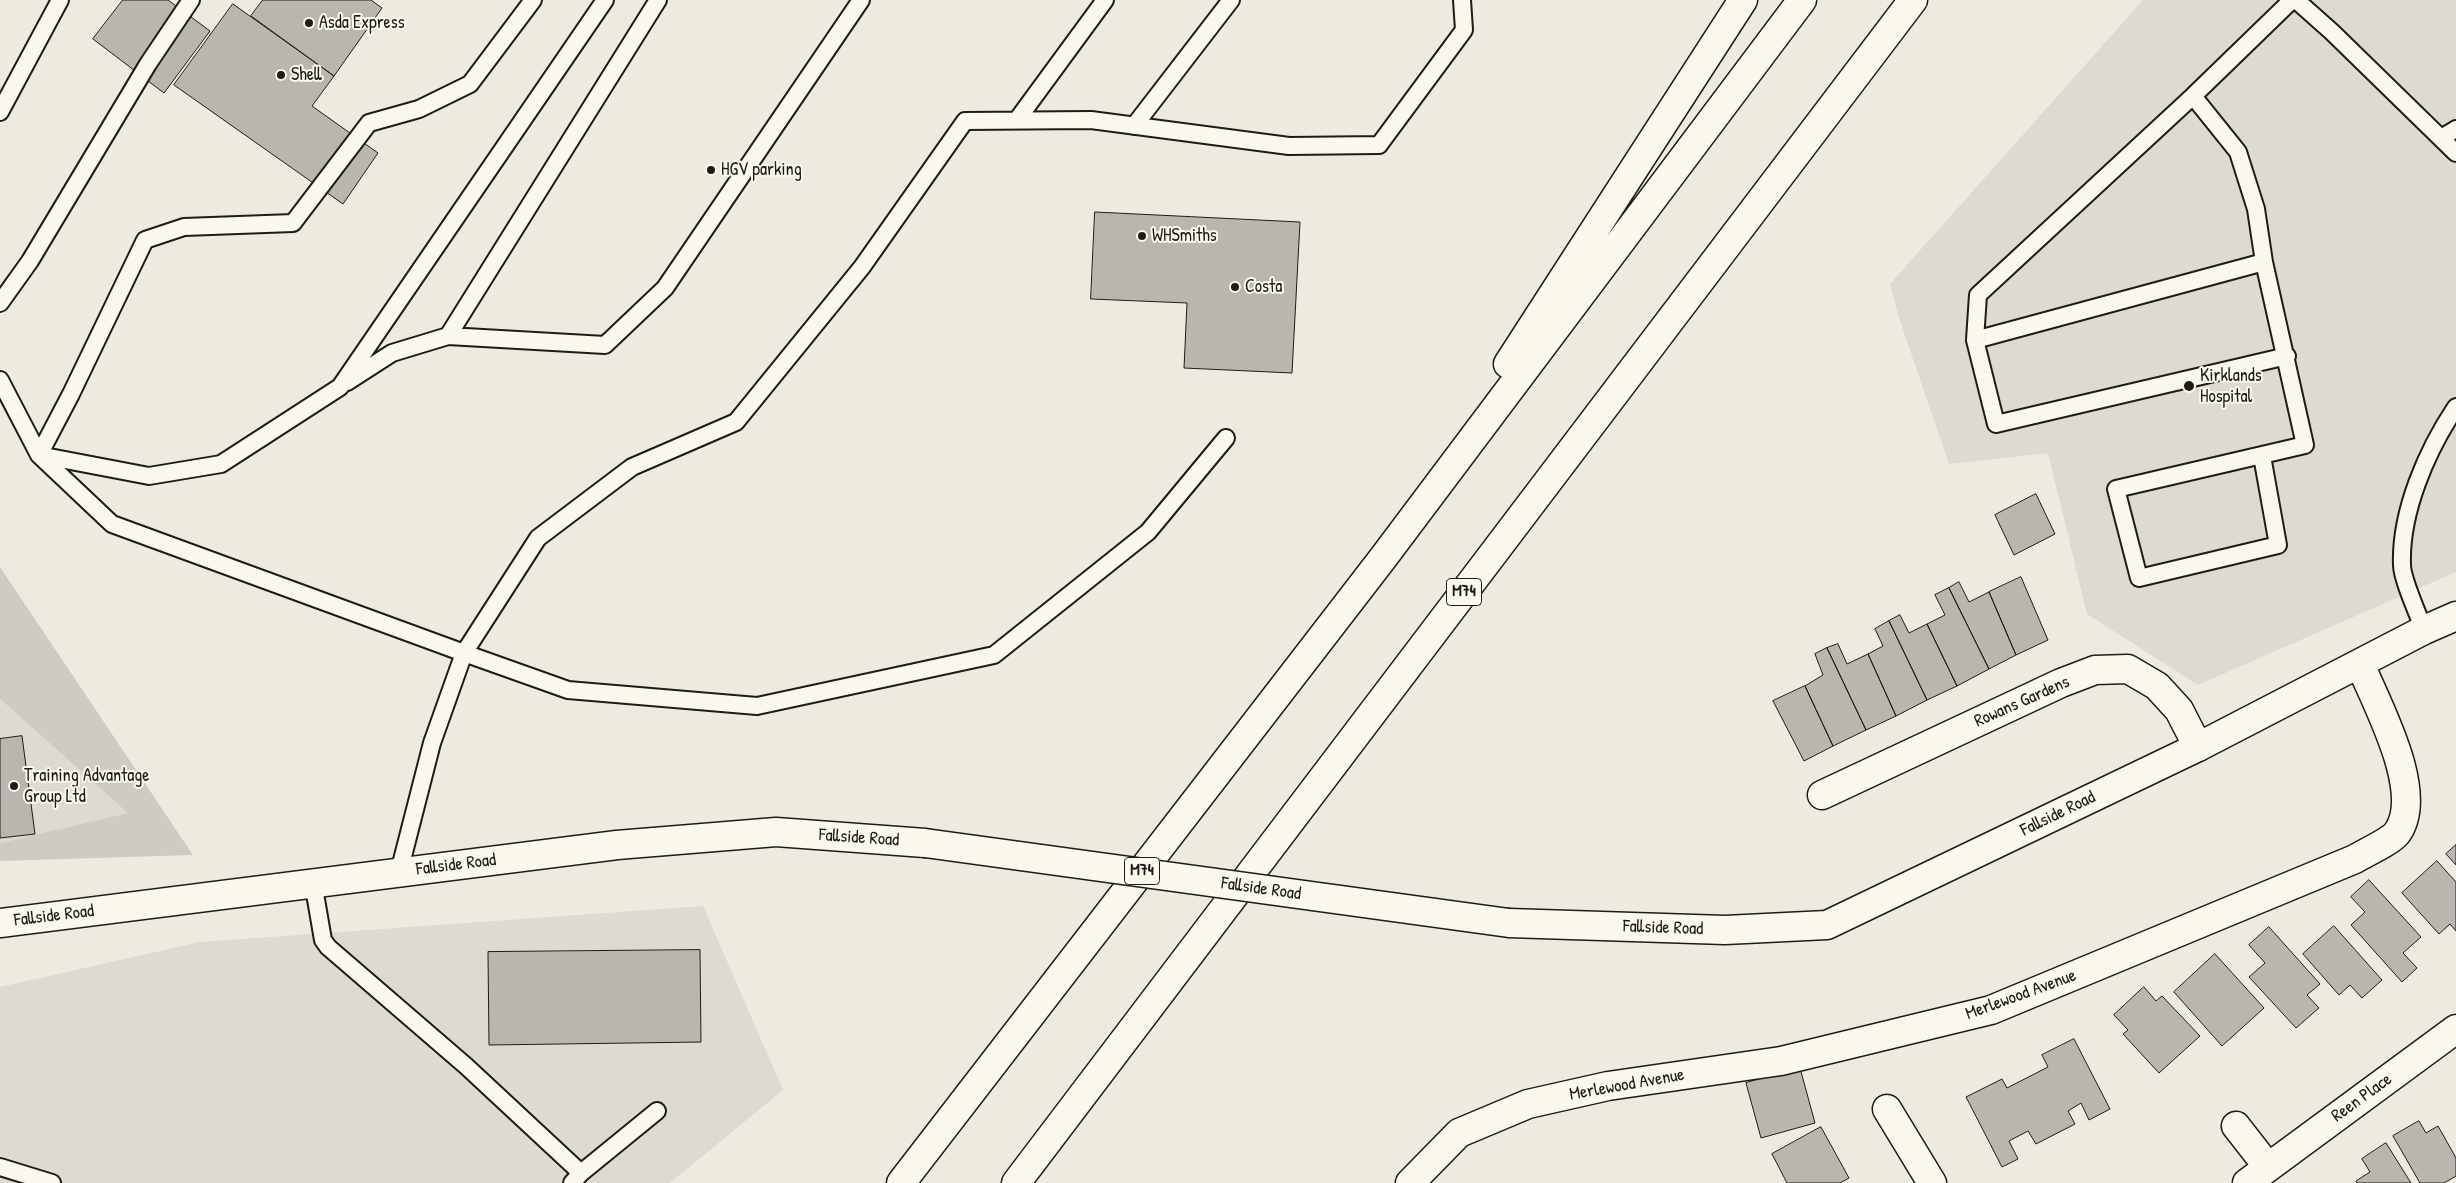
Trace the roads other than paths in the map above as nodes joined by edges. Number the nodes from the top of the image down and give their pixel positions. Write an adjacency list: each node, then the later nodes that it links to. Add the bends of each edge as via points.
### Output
1 (60, 0): 16 (lane)
2 (191, 0): 23 (lane, via 148,64 30,261)
3 (533, 0): 31 (lane, via 470,84 419,109 369,123 293,223 184,227 145,240)
4 (605, 0): 28 (lane)
5 (658, 0): 24 (lane)
6 (861, 0): 24 (lane, via 665,288 605,345)
7 (1105, 0): 17 (lane)
8 (1231, 0): 18 (lane)
9 (1462, 0): 18 (lane, via 1464,30 1379,146 1289,146)
10 (1743, 0): 33 (main road)
11 (1802, 0): 33 (main road, M74)
12 (1913, 0): 52 (main road, M74)
13 (2292, 0): 15 (lane)
14 (2296, 0): 20 (lane)
15 (2193, 96): 22 (lane, via 2238,152 2256,209); 25 (lane, via 1978,295)
16 (0, 112)
17 (1017, 120): 18 (lane, via 1090,120); 36 (lane, via 965,121 862,267 736,422 632,467 538,538)
18 (1134, 126)
19 (2456, 129): 20 (lane)
20 (2441, 138): 21 (lane)
21 (2456, 153)
22 (2264, 262): 25 (lane); 26 (lane)
23 (0, 303)
24 (448, 336): 28 (lane, via 392,353)
25 (1975, 340): 26 (lane, via 1996,424)
26 (2287, 356): 32 (lane, via 2305,445)
27 (0, 380): 31 (lane)
28 (340, 387): 31 (lane, via 221,464 149,476)
29 (2456, 407): 35 (lane, via 2441,429 2408,510 2402,566)
30 (1226, 438): 36 (lane, via 1148,532 994,655 757,706 568,690)
31 (39, 454): 36 (lane, via 112,524)
32 (2262, 456): 32 (lane, via 2278,544 2139,578 2116,489)
33 (1383, 558): 51 (main road, M74)
34 (2456, 616): 35 (main road, Fallside Road)
35 (2424, 630): 37 (main road, Fallside Road)
36 (464, 653): 40 (lane, via 432,743)
37 (2360, 664): 38 (main road, Fallside Road); 53 (main road, Merlewood Avenue, via 2404,773 2407,809 2397,834 2355,859 1991,1010 1781,1061 1608,1086 1528,1104 1459,1134)
38 (2198, 747): 39 (main road, Rowans Gardens, via 2179,710 2157,686 2128,669 2095,670); 40 (main road, Fallside Road, bridge, via 1827,925 1725,930 1509,923 925,843 776,832 617,845)
39 (1822, 795)
40 (399, 872): 41 (main road, Fallside Road)
41 (313, 882): 42 (main road, Fallside Road); 49 (lane, via 323,940 328,947 466,1066)
42 (0, 923)
43 (2456, 1029): 48 (main road, Reen Place)
44 (1887, 1109): 54 (main road)
45 (657, 1110): 49 (lane)
46 (2236, 1126): 48 (main road)
47 (0, 1167): 50 (lane)
48 (2268, 1167): 55 (main road, Reen Place)
49 (576, 1178)
50 (52, 1183)
51 (901, 1183)
52 (1016, 1183)
53 (1410, 1183)
54 (1932, 1183)
55 (2247, 1183)

